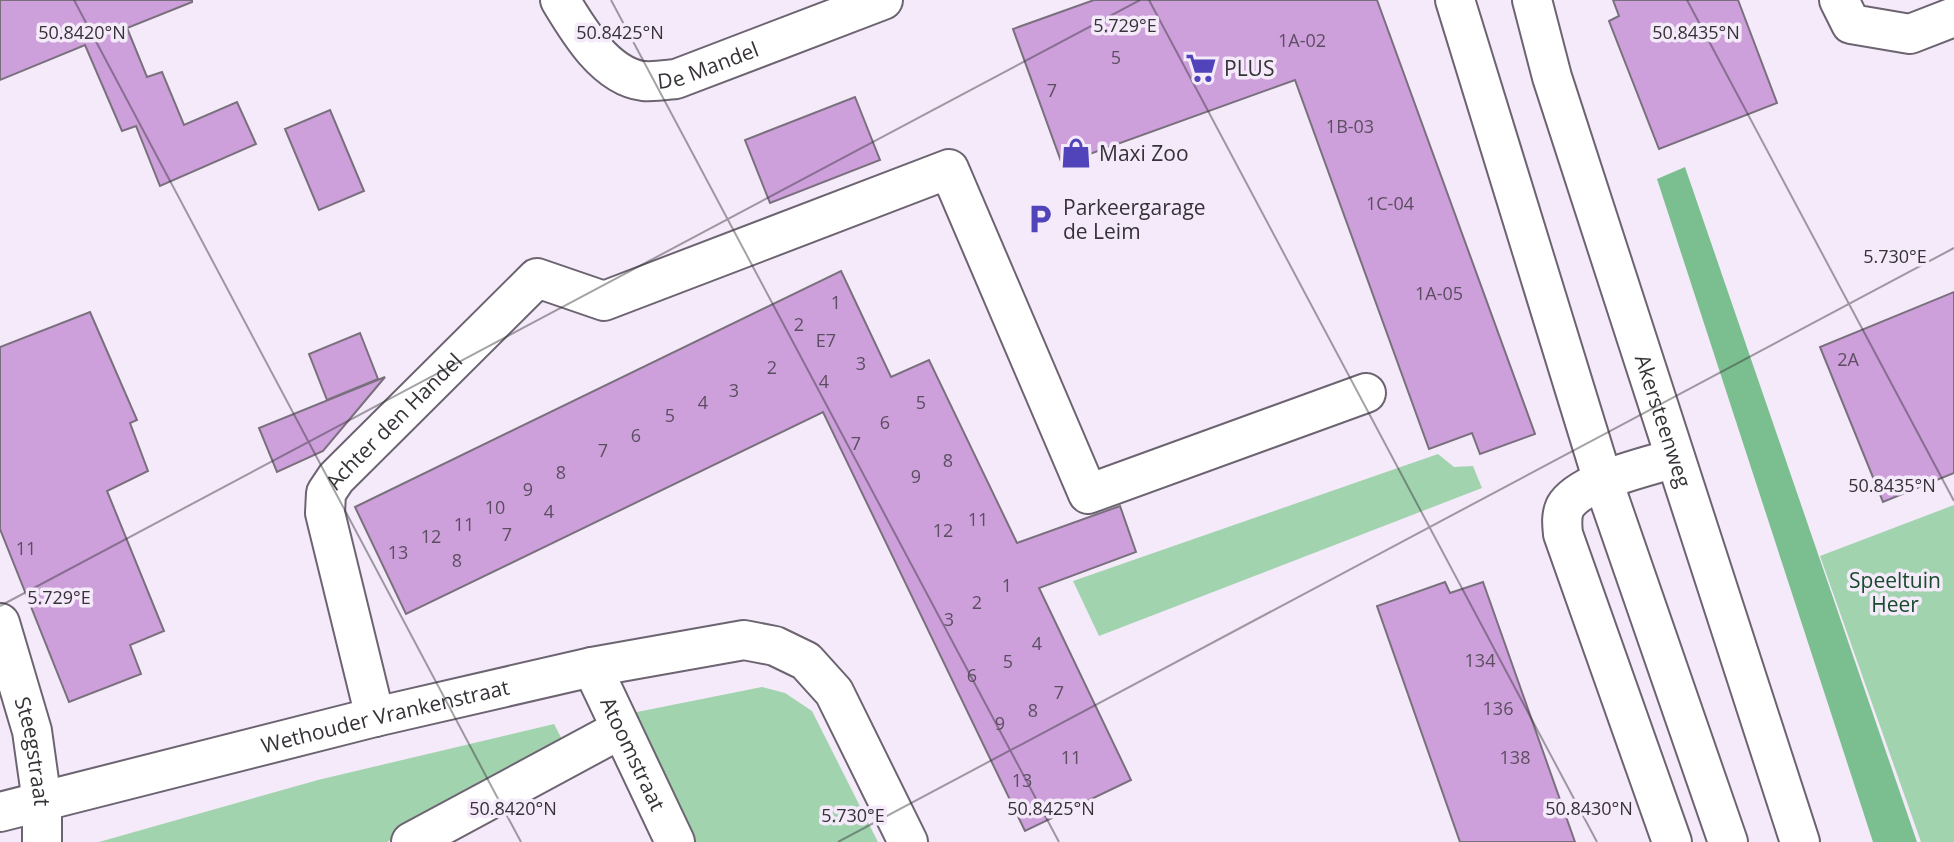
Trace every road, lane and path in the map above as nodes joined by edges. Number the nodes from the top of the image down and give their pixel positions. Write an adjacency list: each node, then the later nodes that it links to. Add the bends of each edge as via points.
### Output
1 (560, 0): 2 (street, De Mandel, via 577,28 615,70 642,81 676,79)
2 (883, 0)
3 (1455, 0): 9 (street)
4 (1532, 0): 8 (street, Akersteenweg, via 1552,77)
5 (1839, 0): 6 (street, via 1851,24 1910,34)
6 (1954, 17)
7 (1366, 393): 12 (street, Achter den Handel, via 1088,494 949,169 604,301 537,278 326,493 325,513)
8 (1675, 458): 9 (street); 22 (street, Akersteenweg)
9 (1603, 481): 20 (street, via 1581,490 1568,503 1561,522 1563,534); 21 (street)
10 (0, 624): 14 (street, Steegstraat, via 32,732)
11 (592, 667): 12 (street, Wethouder Vrankenstraat); 13 (street, Atoomstraat); 16 (street, Wethouder Vrankenstraat, via 744,640 791,654 834,692)
12 (375, 717): 14 (street, Wethouder Vrankenstraat)
13 (621, 729): 18 (street); 19 (street, Atoomstraat)
14 (42, 802): 15 (street, Wethouder Vrankenstraat); 17 (street, Steegstraat)
15 (0, 812)
16 (904, 834)
17 (42, 842)
18 (411, 842)
19 (675, 842)
20 (1672, 842)
21 (1728, 842)
22 (1800, 842)

